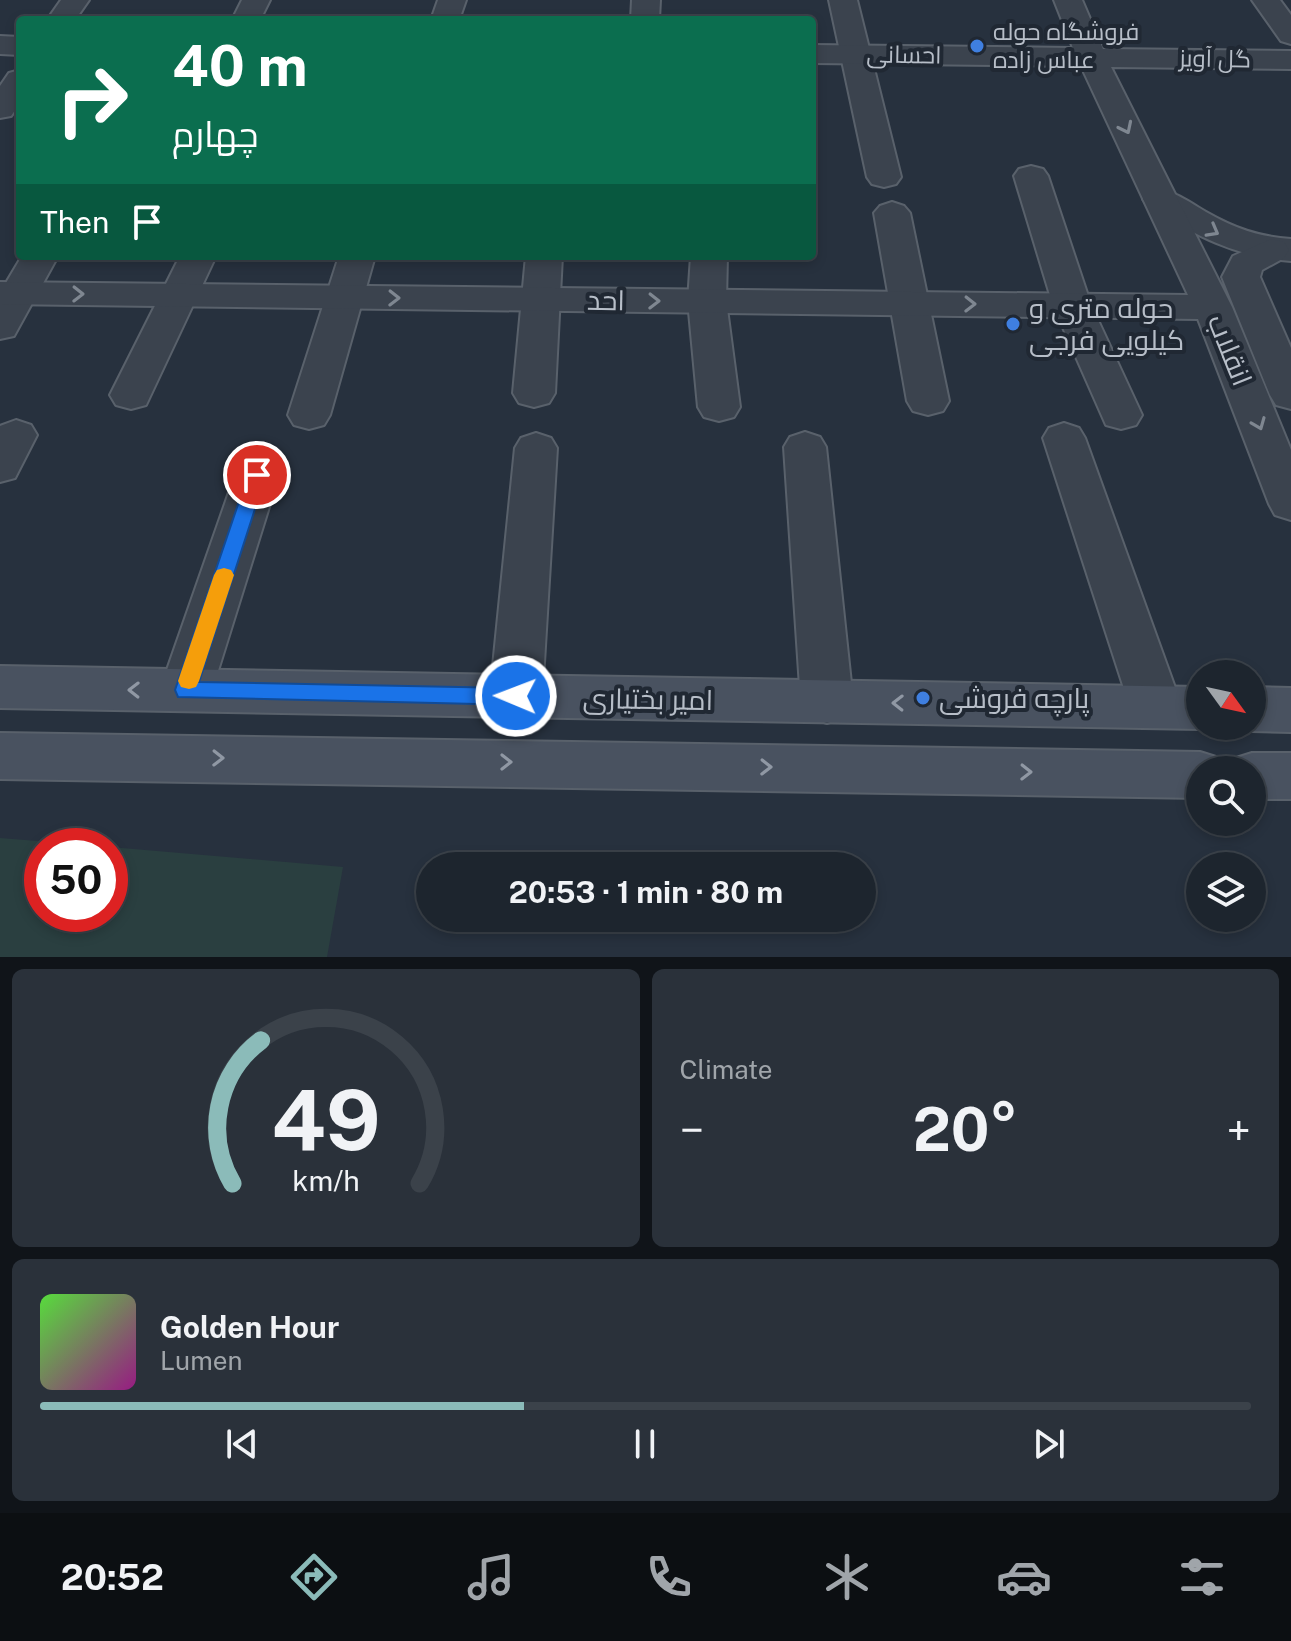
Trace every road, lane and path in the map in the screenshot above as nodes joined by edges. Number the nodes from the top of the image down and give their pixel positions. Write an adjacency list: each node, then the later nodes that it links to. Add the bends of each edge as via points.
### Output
1 (843, 0): 6 (street)
2 (1068, 0): 7 (street, انقلاب)
3 (1266, 0): 4 (street)
4 (1291, 35)
5 (816, 54): 6 (street, احسانی)
6 (855, 55): 7 (street, احسانی); 12 (street)
7 (1092, 58): 8 (street, گل آویز); 13 (street, انقلاب, one-way to 13)
8 (1291, 60)
9 (16, 85): 10 (street)
10 (0, 109)
11 (1031, 176): 27 (street)
12 (884, 177)
13 (1160, 199): 15 (street, انقلاب, one-way to 15, via 1220,236); 28 (street, انقلاب)
14 (892, 213): 26 (street)
15 (1281, 250): 32 (street, انقلاب, via 1246,264 1241,277)
16 (37, 260): 21 (street)
17 (196, 260): 22 (street)
18 (356, 260): 23 (street)
19 (544, 260): 24 (street)
20 (709, 260): 25 (street)
21 (10, 293): 22 (street, احد, one-way to 22); 29 (street)
22 (181, 295): 23 (street, احد); 31 (street)
23 (342, 297): 24 (street, احد, one-way to 24); 35 (street)
24 (539, 299): 25 (street, احد, one-way to 25); 30 (street)
25 (707, 301): 26 (street, احد); 34 (street)
26 (908, 302): 27 (street, احد, one-way to 27); 33 (street)
27 (1072, 305): 28 (street, احد); 36 (street)
28 (1213, 307): 41 (street, انقلاب, one-way to 41)
29 (0, 327)
30 (534, 393)
31 (131, 395)
32 (1291, 395)
33 (928, 401)
34 (719, 407)
35 (309, 415)
36 (1121, 415)
37 (1064, 438): 47 (street)
38 (805, 447): 46 (street)
39 (536, 448): 45 (street)
40 (257, 475): 43 (street)
41 (1291, 504)
42 (0, 687): 43 (main road, امیر بختیاری, one-way to 42)
43 (186, 690): 44 (main road, امیر بختیاری)
44 (460, 696): 45 (main road, امیر بختیاری); 51 (main road)
45 (516, 696): 46 (main road, امیر بختیاری)
46 (827, 702): 47 (main road, امیر بختیاری, one-way to 46)
47 (1178, 708)
48 (1266, 709): 49 (main road)
49 (1291, 710)
50 (0, 756): 51 (main road, one-way to 51)
51 (456, 762): 52 (main road, one-way to 52)
52 (1186, 775)
53 (1266, 776): 54 (main road)
54 (1291, 776)

